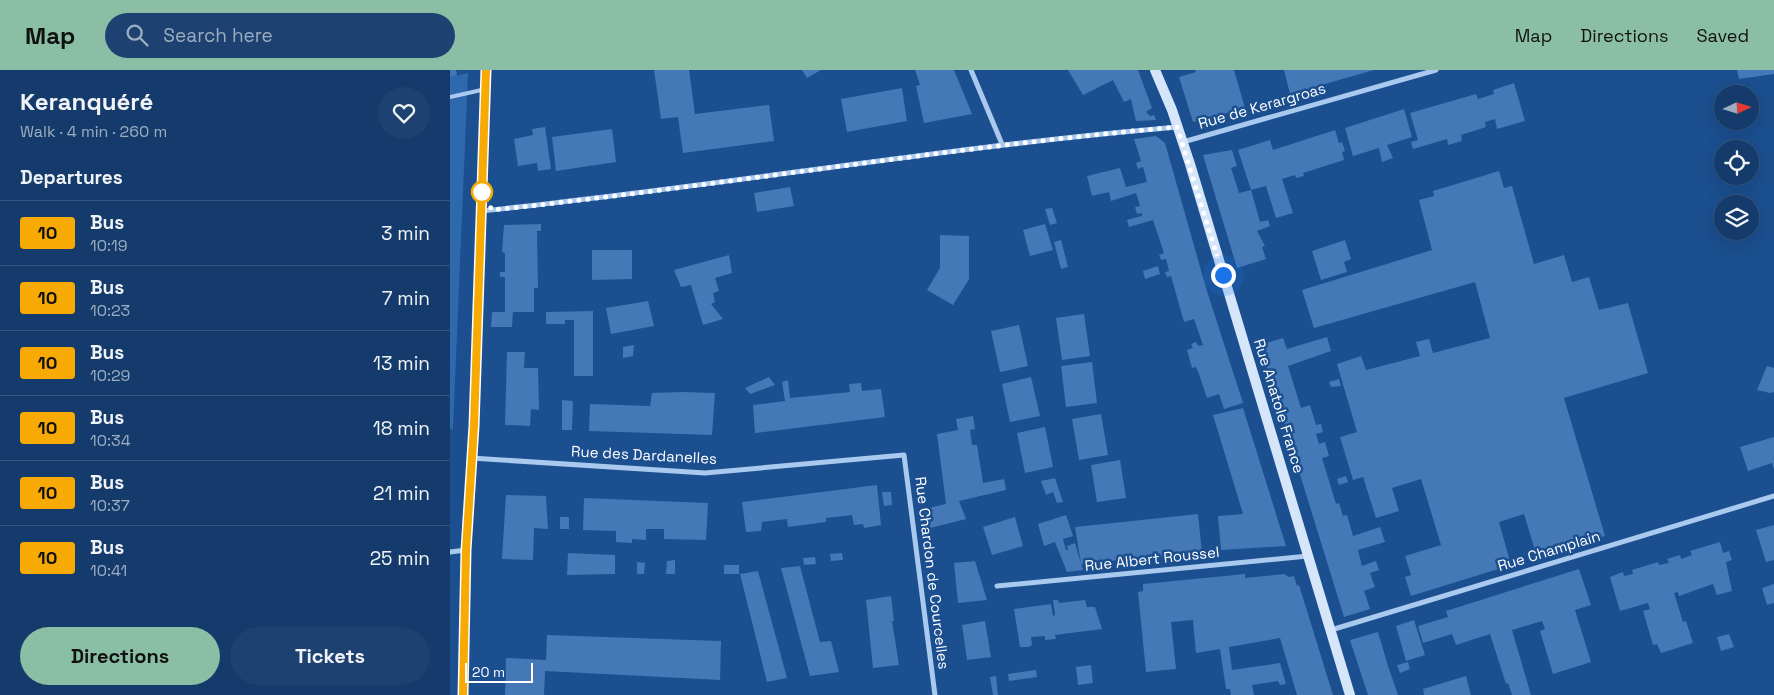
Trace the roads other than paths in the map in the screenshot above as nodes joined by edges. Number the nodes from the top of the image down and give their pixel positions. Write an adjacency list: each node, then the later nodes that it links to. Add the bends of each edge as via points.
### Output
1 (486, 70): 5 (street)
2 (971, 70): 9 (street)
3 (1155, 70): 7 (main road, Rue Anatole France)
4 (1436, 70): 8 (street, Rue de Kerargroas)
5 (486, 89): 6 (lane); 10 (street)
6 (450, 97)
7 (1177, 127): 8 (main road, Rue Anatole France); 9 (street)
8 (1182, 142): 16 (main road, Rue Anatole France)
9 (1002, 144): 10 (street, via 672,189)
10 (481, 211): 12 (street)
11 (904, 454): 12 (street, Rue des Dardanelles, via 705,473); 20 (street, Rue Chardon de Courcelles)
12 (471, 458): 14 (street)
13 (1774, 496): 18 (street, Rue Champlain)
14 (466, 550): 15 (street); 19 (street)
15 (450, 552)
16 (1309, 556): 17 (street, Rue Albert Roussel); 18 (main road, Rue Anatole France)
17 (997, 586)
18 (1331, 630): 21 (main road, Rue Anatole France)
19 (463, 695)
20 (935, 695)
21 (1350, 695)

